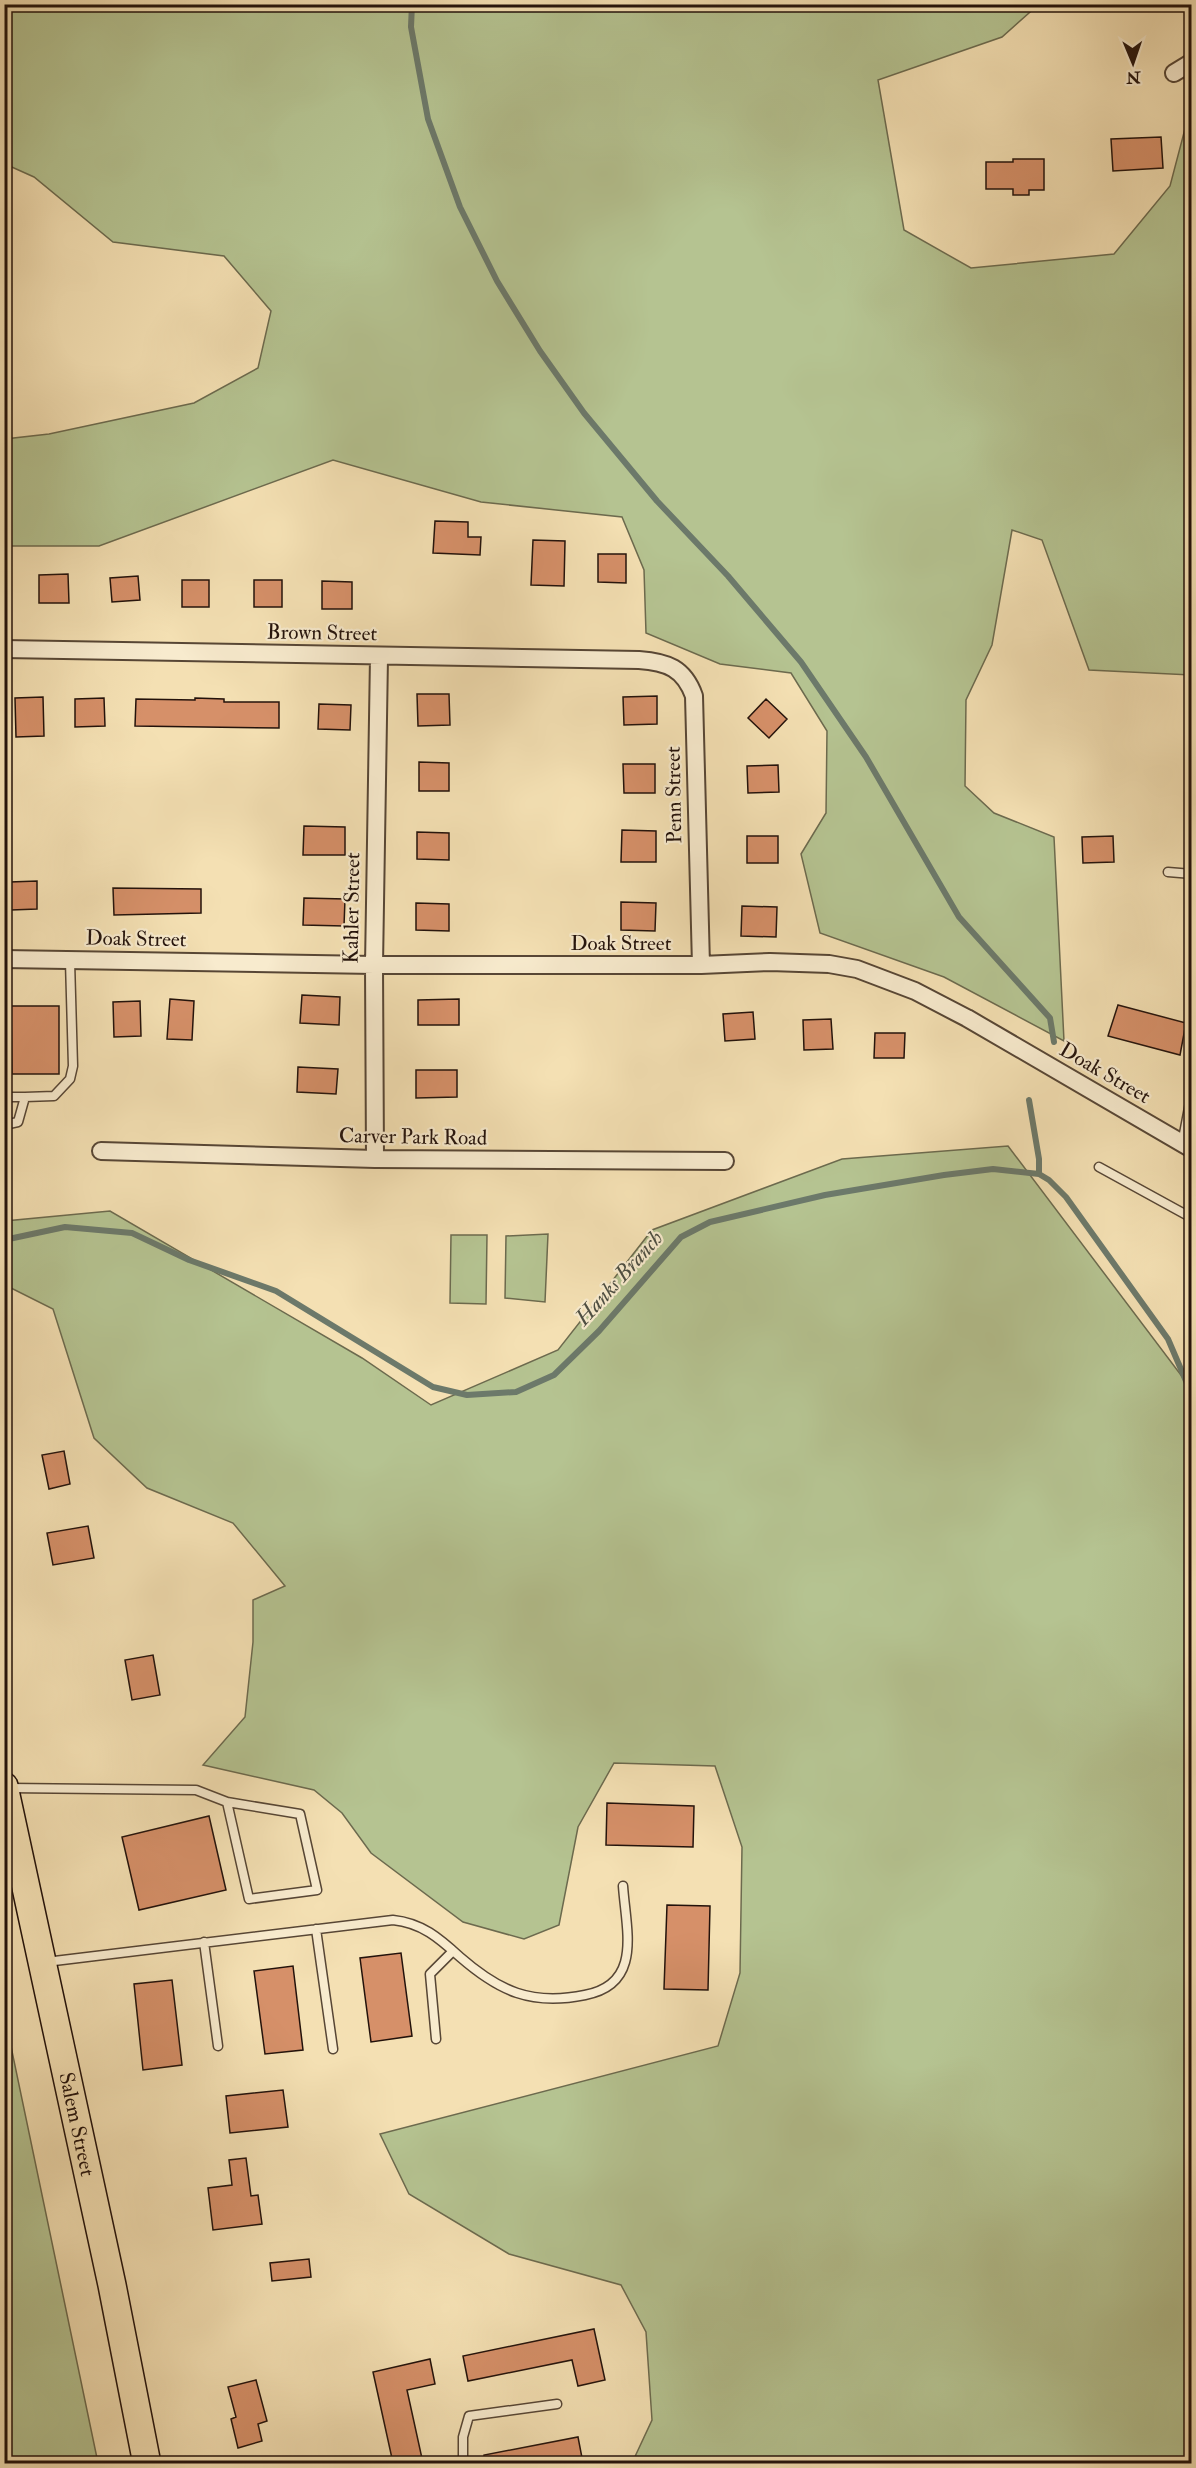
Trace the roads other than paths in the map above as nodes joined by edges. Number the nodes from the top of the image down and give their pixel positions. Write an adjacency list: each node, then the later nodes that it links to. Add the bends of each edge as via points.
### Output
1 (1191, 62): 2 (street, via 1174,73)
2 (1191, 72)
3 (4, 649): 4 (street, Brown Street)
4 (379, 657): 5 (street, Brown Street); 10 (street, Kahler Street)
5 (639, 660): 11 (street, Penn Street, via 670,664 682,672 694,696)
6 (1168, 872): 7 (lane)
7 (1191, 874)
8 (4, 959): 9 (street, Doak Street)
9 (70, 961): 10 (street, Doak Street); 14 (lane, via 70,1079 54,1096)
10 (374, 965): 11 (street, Doak Street); 18 (street, Kahler Street)
11 (701, 965): 16 (street, Doak Street, via 829,964 887,979 967,1018)
12 (1191, 1092): 16 (lane)
13 (4, 1097): 14 (lane)
14 (25, 1097): 15 (lane, via 18,1122)
15 (4, 1125)
16 (1187, 1146)
17 (101, 1151): 18 (street, Carver Park Road)
18 (375, 1160): 19 (street, Carver Park Road)
19 (725, 1161)
20 (1099, 1167): 21 (lane)
21 (1188, 1216): 22 (lane)
22 (1191, 1223)
23 (5, 1787): 24 (lane, via 196,1790); 29 (main road, Salem Street)
24 (227, 1802): 24 (lane, via 249,1899 317,1890 300,1814)
25 (623, 1886): 28 (lane, via 628,1949 624,1969 616,1982 599,1992 565,1999 535,1999 504,1989)
26 (315, 1929): 27 (lane); 28 (lane, via 393,1920 411,1922 431,1932); 32 (lane)
27 (204, 1942): 29 (lane); 31 (lane)
28 (453, 1951): 30 (lane, via 430,1974)
29 (42, 1962): 34 (main road, Salem Street)
30 (436, 2039)
31 (218, 2046)
32 (333, 2049)
33 (556, 2404): 35 (lane, via 469,2416 463,2437)
34 (147, 2463)
35 (463, 2463)

